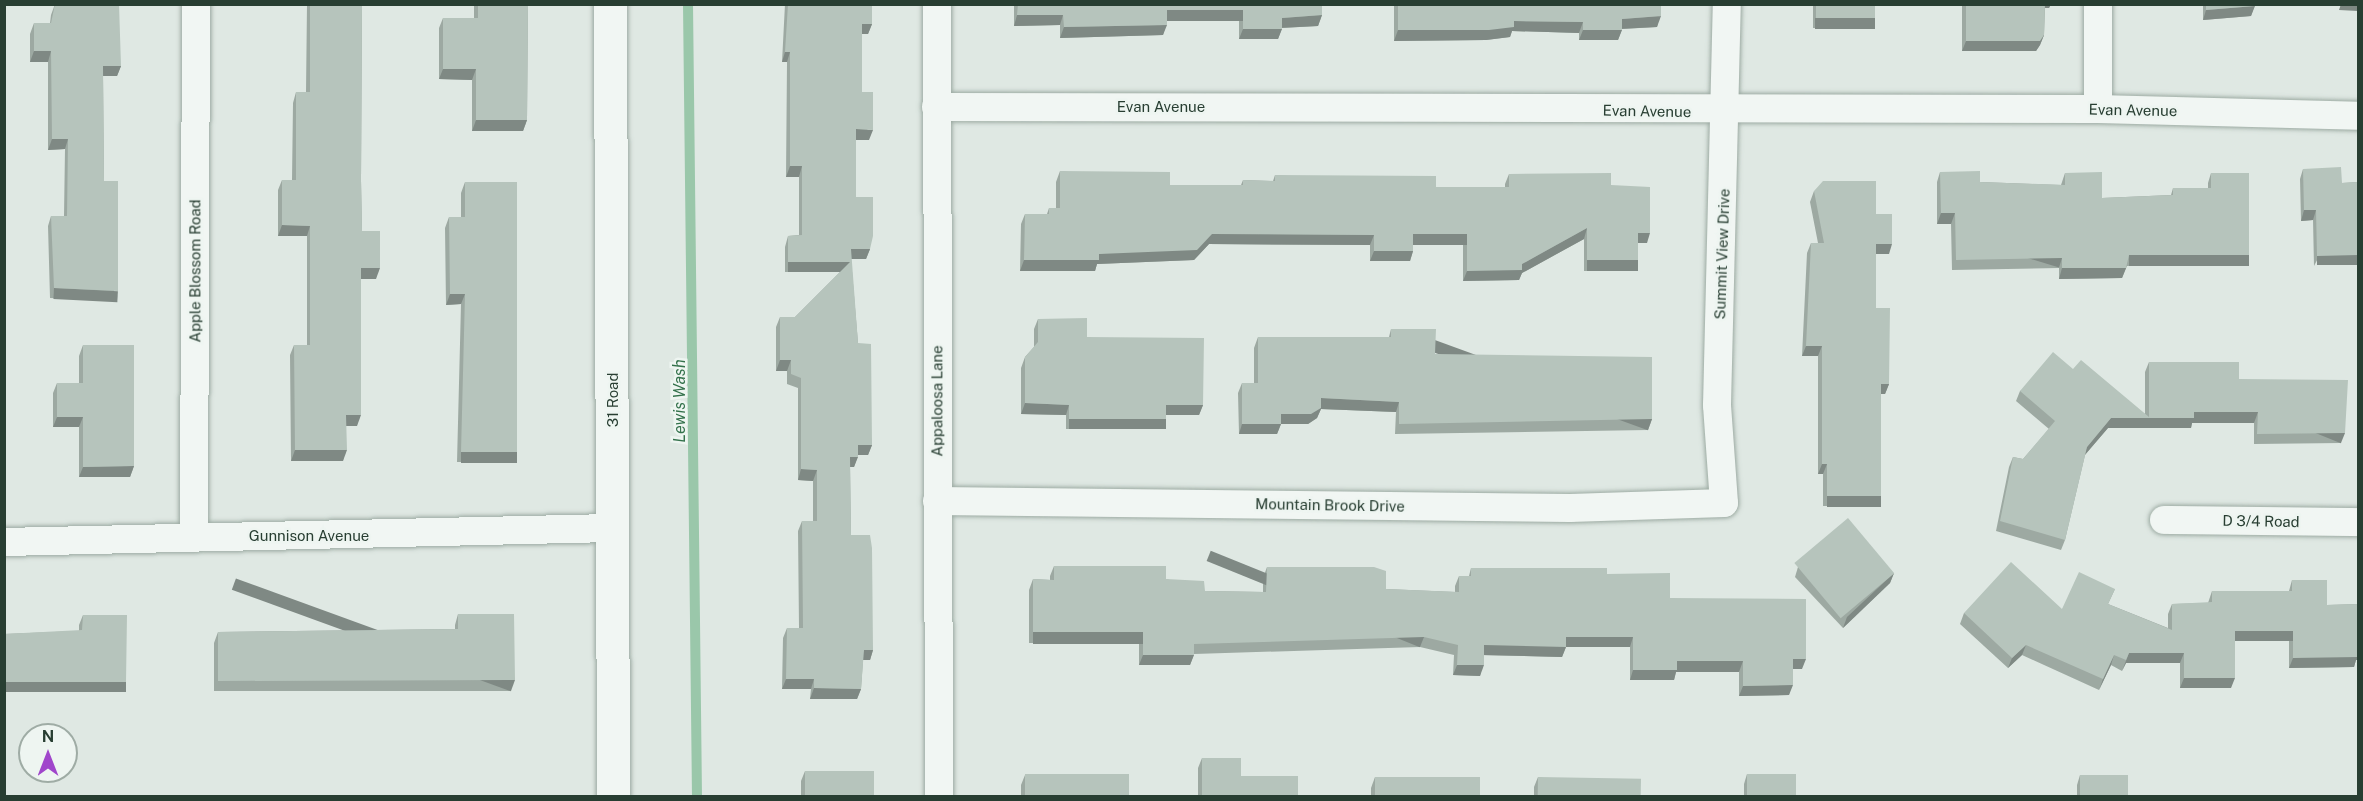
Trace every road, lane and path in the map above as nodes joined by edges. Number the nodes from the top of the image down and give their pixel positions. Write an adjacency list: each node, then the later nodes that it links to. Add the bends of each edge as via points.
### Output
1 (196, 4): 15 (street, Apple Blossom Road)
2 (610, 4): 14 (street, 31 Road)
3 (937, 4): 6 (street, Appaloosa Lane)
4 (1727, 4): 8 (street, Summit View Drive)
5 (2098, 4): 7 (street)
6 (936, 107): 8 (street, Evan Avenue); 10 (street, Appaloosa Lane)
7 (2098, 109): 8 (street, Evan Avenue); 9 (street, Evan Avenue)
8 (1728, 112): 11 (street, Summit View Drive, via 1717,405)
9 (2358, 116)
10 (937, 501): 11 (street, Mountain Brook Drive, via 1558,508); 18 (street, Appaloosa Lane)
11 (1724, 503)
12 (2164, 520): 13 (street, D 3/4 Road)
13 (2358, 522)
14 (613, 528): 15 (street, Gunnison Avenue); 17 (street, 31 Road)
15 (194, 537): 16 (street, Gunnison Avenue)
16 (4, 542)
17 (613, 796)
18 (939, 796)

